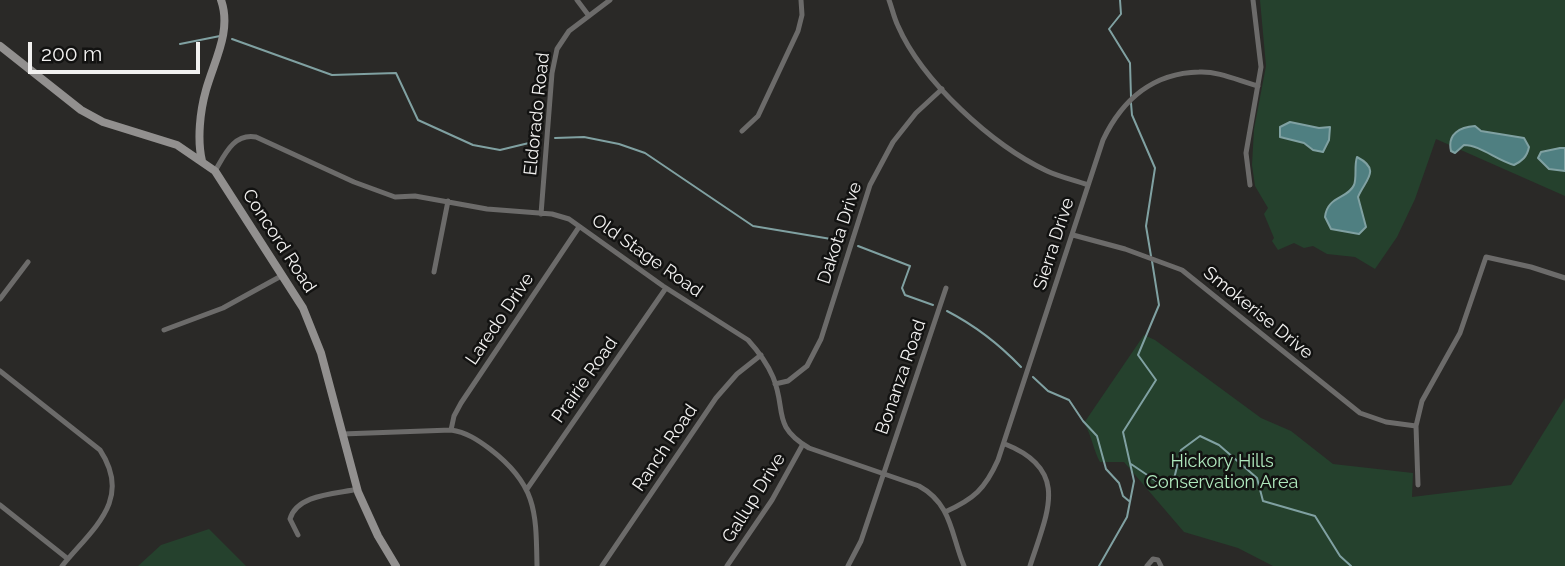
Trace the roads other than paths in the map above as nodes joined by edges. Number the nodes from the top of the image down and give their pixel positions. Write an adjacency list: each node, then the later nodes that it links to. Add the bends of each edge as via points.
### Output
1 (221, 0): 12 (main road, via 226,19 205,92)
2 (577, 0): 7 (street)
3 (610, 0): 7 (street, Eldorado Road)
4 (801, 0): 11 (street, via 798,32 758,116)
5 (889, 0): 10 (street, via 911,50)
6 (1253, 0): 9 (street, via 1261,67)
7 (589, 16): 17 (street, Eldorado Road, via 562,39 554,59)
8 (0, 46): 12 (main road, Concord Road, via 80,110 177,145)
9 (1258, 86): 14 (street, Sierra Drive, via 1199,72 1166,77 1148,86 1124,105 1112,122); 15 (street, via 1247,153)
10 (942, 89): 14 (street, via 985,131 1022,158); 30 (street, Dakota Drive, via 904,128 870,185 821,339 807,366 788,381)
11 (742, 131)
12 (202, 161): 13 (main road, Concord Road)
13 (215, 171): 16 (street, Old Stage Road, via 236,140 247,135 387,195); 22 (main road, Concord Road)
14 (1088, 185): 19 (street, Sierra Drive)
15 (1251, 185)
16 (449, 201): 17 (street, Old Stage Road); 21 (street)
17 (541, 214): 18 (street, Old Stage Road, via 569,219)
18 (579, 226): 24 (street, Old Stage Road); 32 (street, Laredo Drive, via 461,403)
19 (1073, 235): 31 (street, Smokerise Drive, via 1181,270 1360,413); 35 (street, Sierra Drive)
20 (28, 262): 26 (street)
21 (434, 272)
22 (283, 275): 27 (street, via 223,308); 33 (main road, Concord Road, via 303,308 321,353)
23 (1565, 278): 31 (street, via 1486,257 1469,312 1422,401)
24 (666, 288): 28 (street, Old Stage Road, via 748,340); 39 (street, Prairie Road)
25 (946, 288): 36 (street, Bonanza Road)
26 (0, 299)
27 (164, 330)
28 (761, 355): 30 (street, Old Stage Road); 47 (street, Ranch Road, via 716,398)
29 (0, 371): 43 (street, via 100,450 111,466 111,501)
30 (775, 384): 34 (street, Old Stage Road, via 785,428)
31 (1416, 426): 37 (street)
32 (451, 430): 33 (street); 39 (street, via 473,437 497,454)
33 (342, 434): 38 (main road, Concord Road)
34 (803, 444): 36 (street); 48 (street, Gallup Drive)
35 (1004, 444): 41 (street, Sierra Drive, via 988,482 960,506); 51 (street, via 1035,461 1050,486)
36 (883, 475): 41 (street, via 919,486 932,494); 49 (street, Bonanza Road)
37 (1418, 485)
38 (358, 489): 42 (street, via 310,499 296,507 290,519); 45 (main road, Concord Road)
39 (527, 489): 46 (street, via 535,517)
40 (0, 505): 43 (street)
41 (945, 512): 50 (street)
42 (298, 535)
43 (68, 559): 44 (street)
44 (62, 566)
45 (396, 566)
46 (537, 566)
47 (602, 566)
48 (727, 566)
49 (848, 566)
50 (964, 566)
51 (1030, 566)
52 (1147, 566): 53 (street, via 1153,559)
53 (1161, 566)

